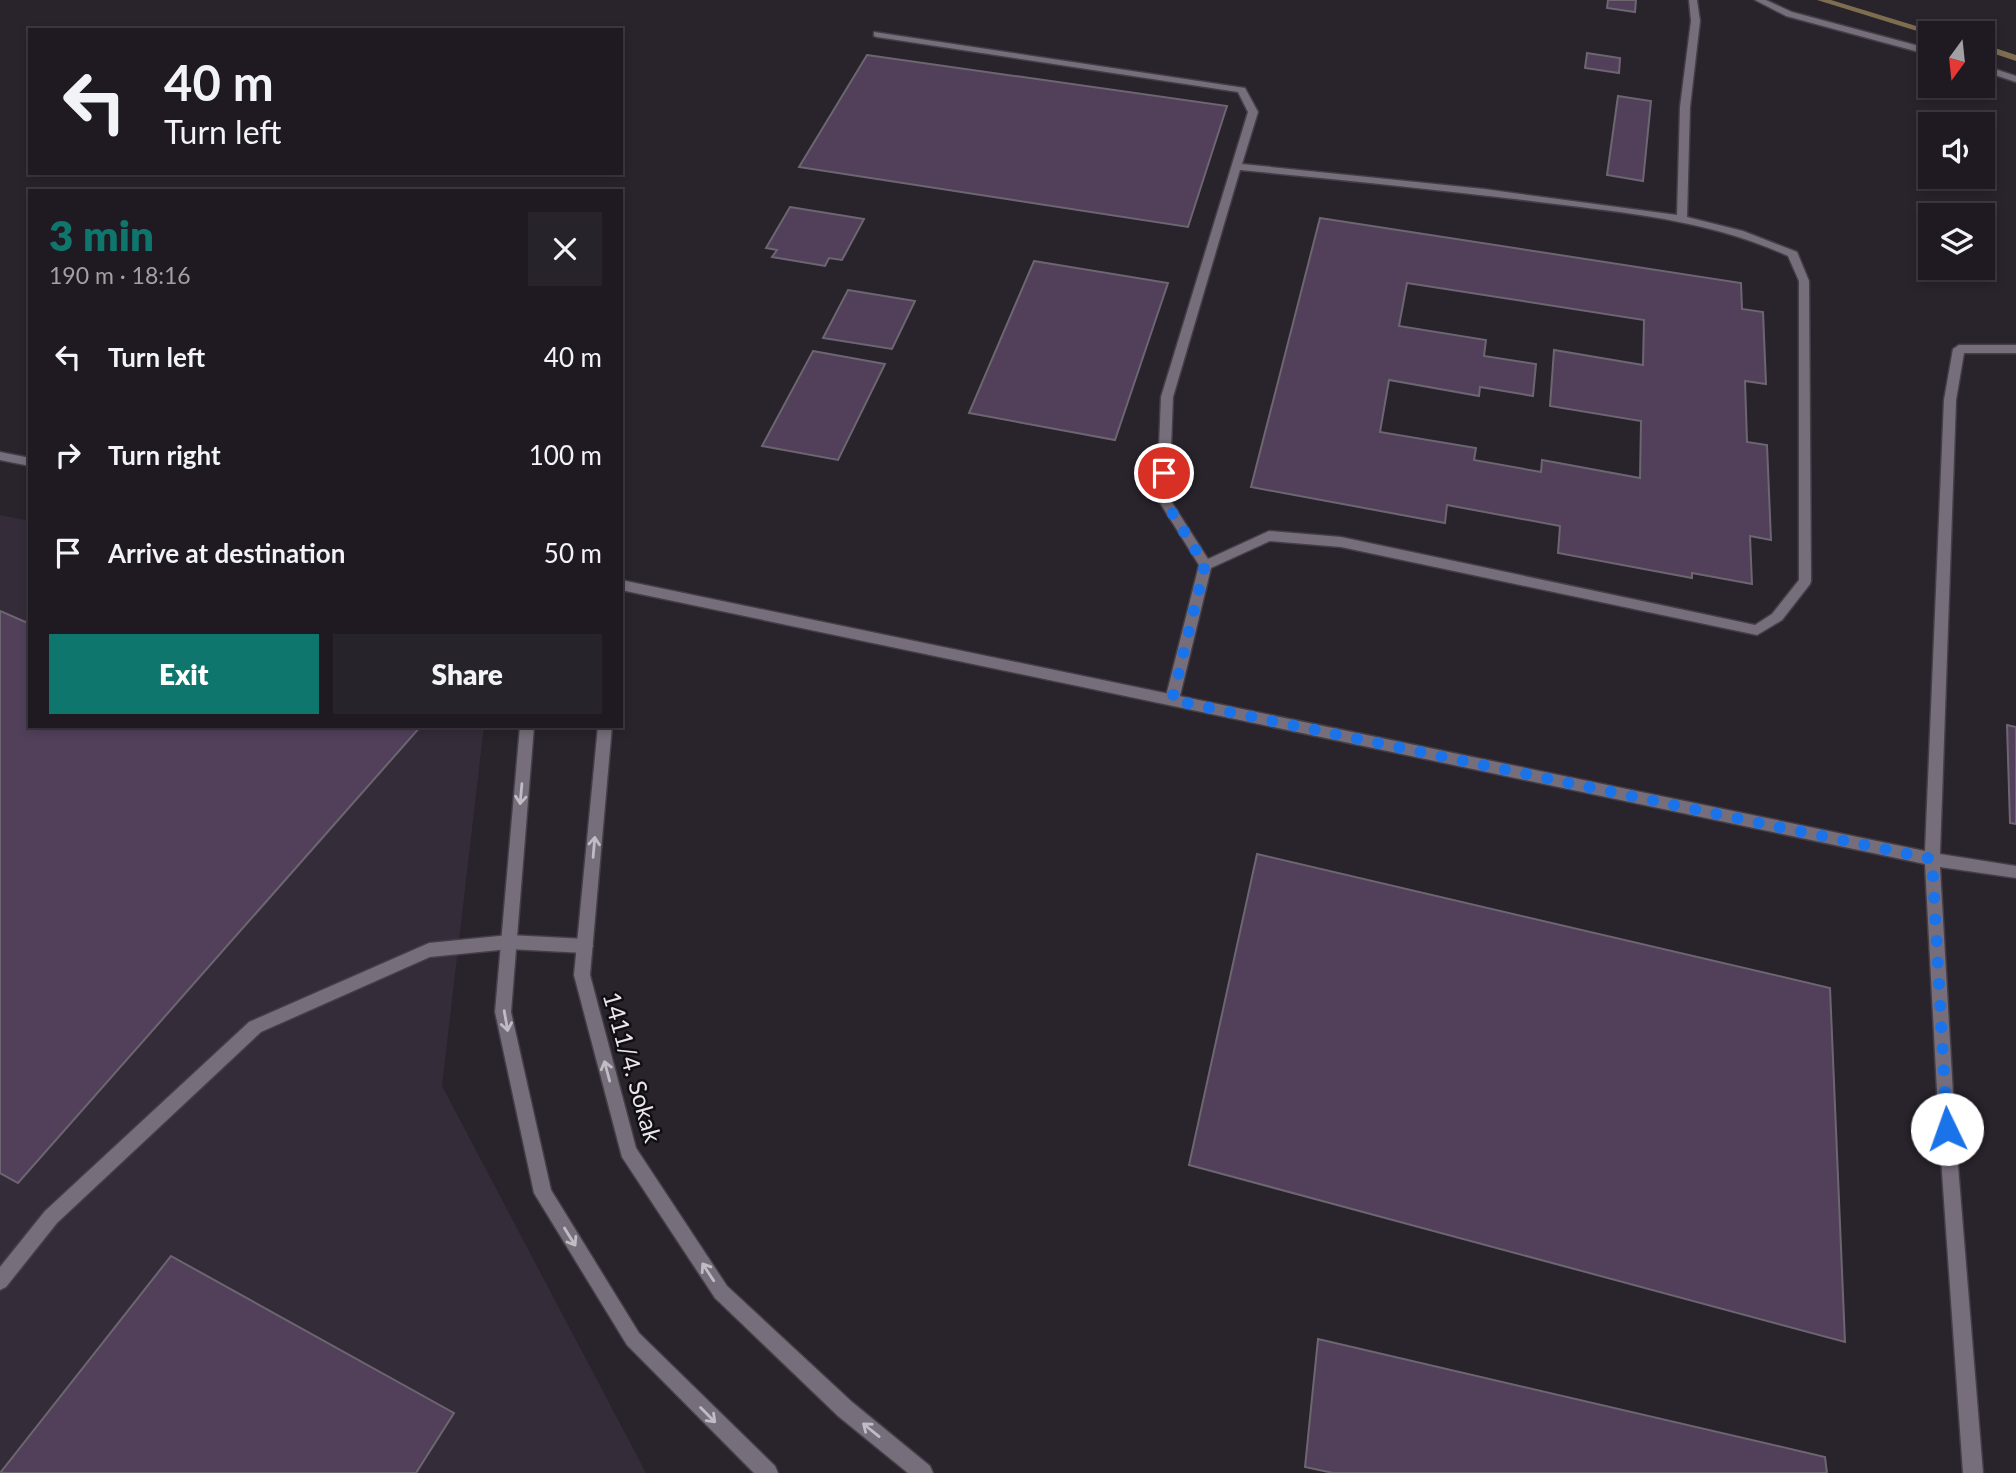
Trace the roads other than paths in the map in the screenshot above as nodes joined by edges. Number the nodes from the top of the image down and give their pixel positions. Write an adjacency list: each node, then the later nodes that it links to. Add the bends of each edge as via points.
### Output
1 (1693, 0): 8 (street, via 1697,9 1685,108)
2 (1759, 0): 4 (street, via 1789,14)
3 (877, 34): 7 (street, via 1242,90 1253,112)
4 (1918, 49)
5 (1995, 72): 6 (street)
6 (2016, 79)
7 (1238, 167): 8 (street, via 1494,192); 12 (street, via 1167,397 1163,498)
8 (1682, 220): 12 (street, via 1770,243 1793,254 1804,281 1805,580 1777,617 1757,630 1341,542 1269,536)
9 (2016, 349): 17 (street, via 1959,349 1950,400)
10 (0, 456): 11 (street)
11 (28, 462)
12 (1205, 565): 14 (street)
13 (623, 585): 14 (street)
14 (1172, 700): 17 (street)
15 (527, 728): 19 (street, one-way to 19)
16 (605, 728): 20 (street, 1411/4. Sokak, one-way to 16)
17 (1932, 859): 18 (street); 24 (street)
18 (2016, 872)
19 (509, 942): 20 (street); 21 (street, via 429,950 255,1027 51,1217); 22 (street, one-way to 22, via 503,1012 543,1193 633,1339)
20 (585, 946): 23 (street, 1411/4. Sokak, one-way to 20, via 845,1409 721,1292 628,1151 582,975)
21 (0, 1281)
22 (768, 1473)
23 (923, 1473)
24 (1973, 1473)

